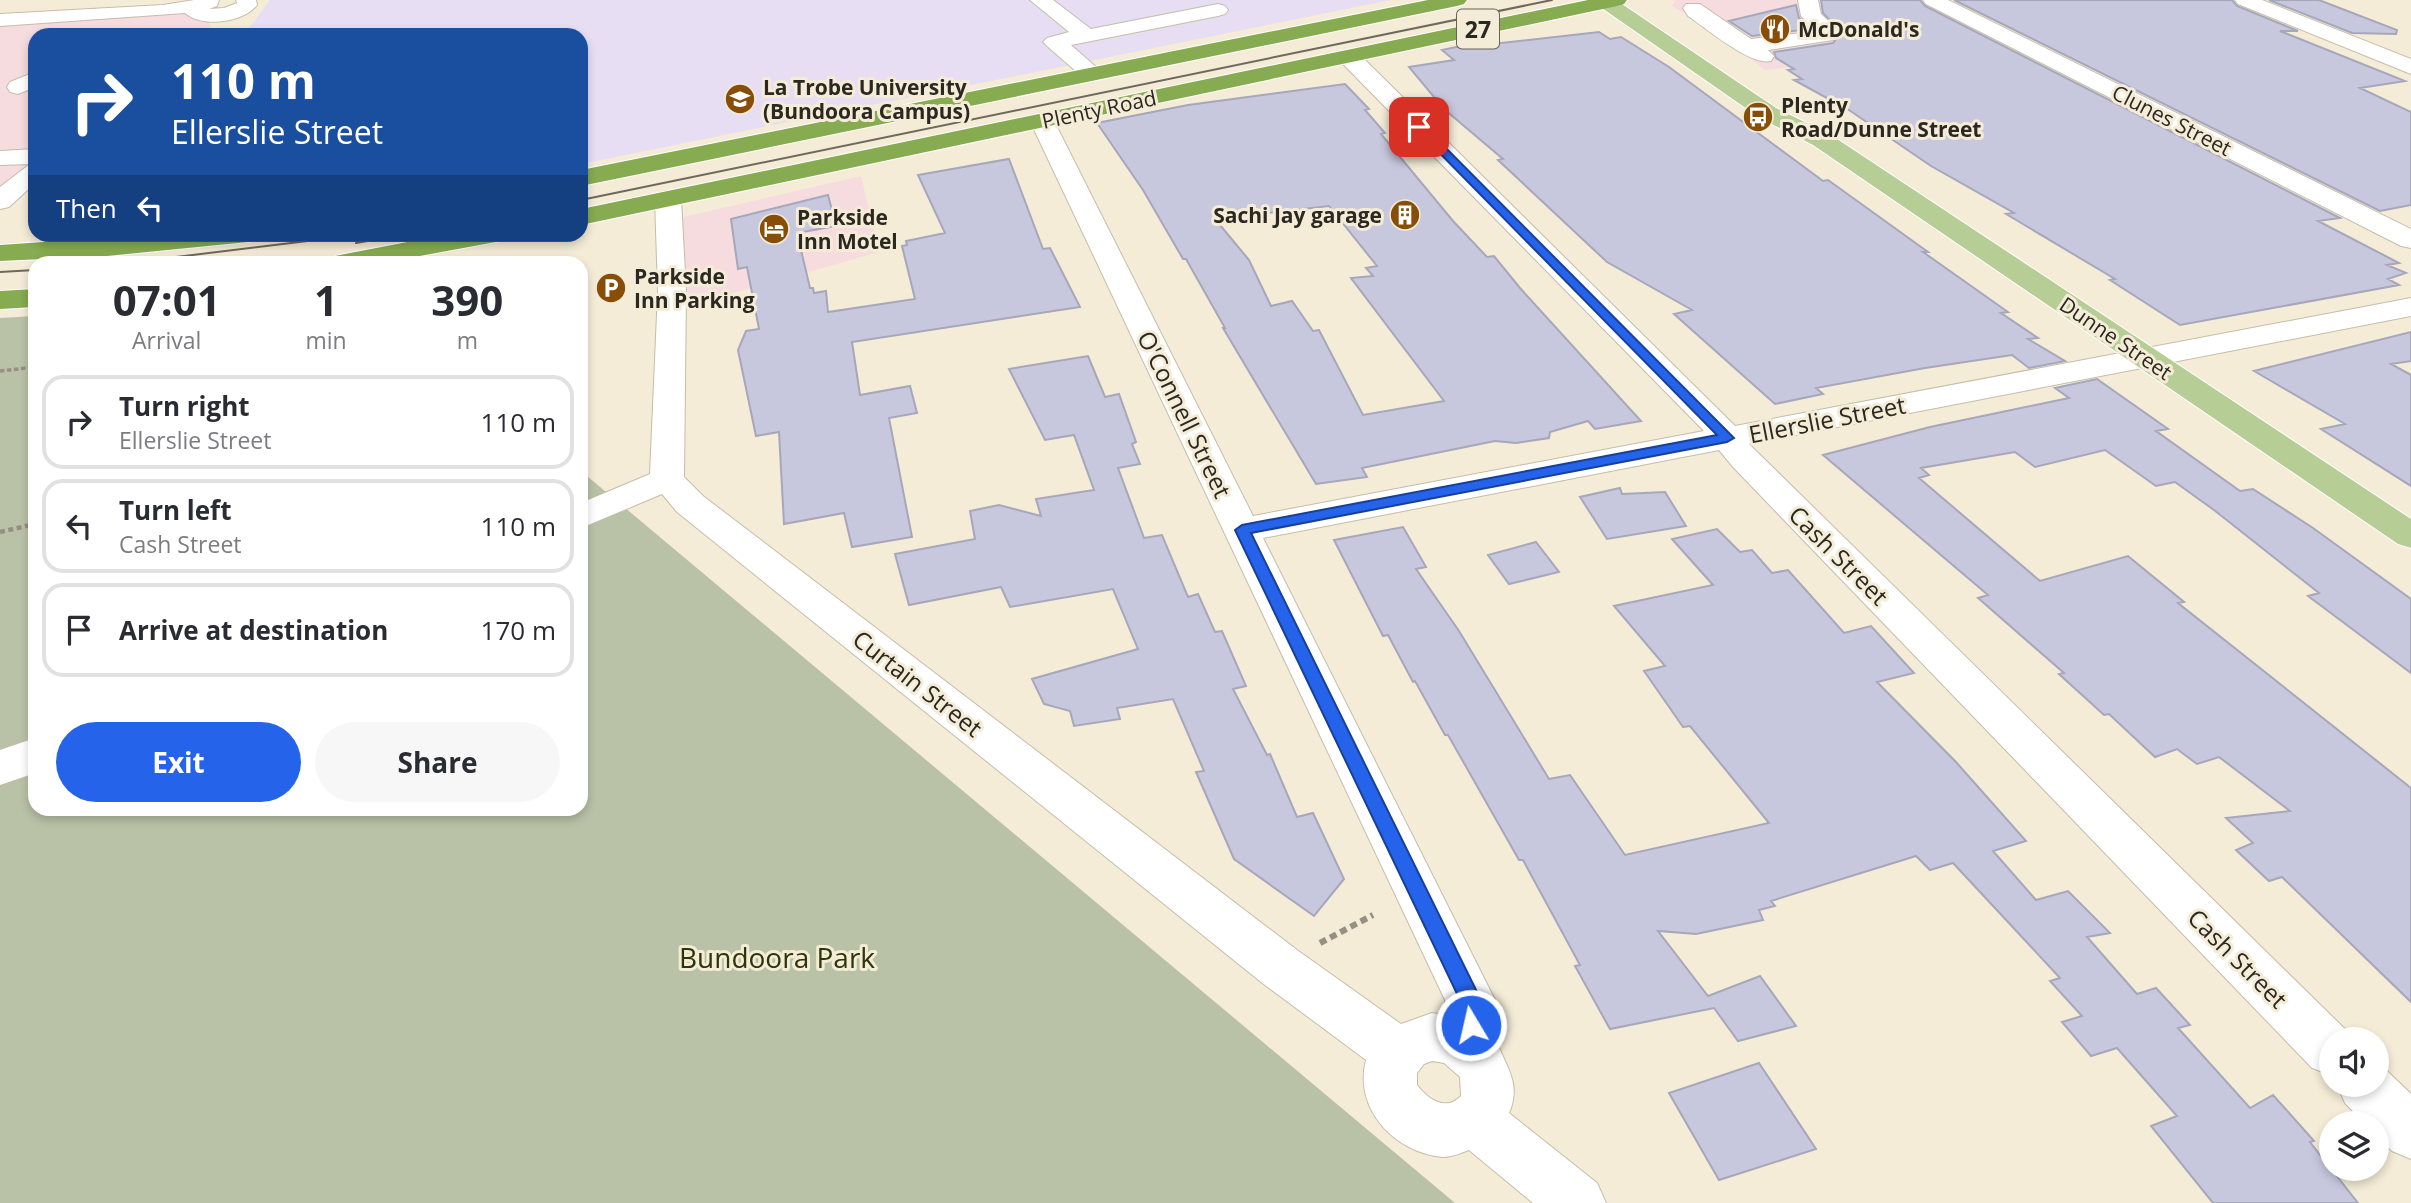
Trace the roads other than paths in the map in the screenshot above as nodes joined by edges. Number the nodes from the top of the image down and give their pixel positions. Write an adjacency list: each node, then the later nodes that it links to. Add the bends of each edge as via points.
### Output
1 (29, 0): 11 (street)
2 (1040, 0): 12 (street)
3 (1933, 0): 29 (street, Clunes Street)
4 (2245, 0): 17 (street)
5 (1447, 1): 18 (highway, Plenty Road / 27)
6 (1609, 1): 14 (highway, Plenty Road / 27); 15 (main road, Dunne Street)
7 (241, 5): 10 (street)
8 (1812, 6): 16 (street, via 1829,31 1826,36)
9 (1217, 10): 12 (street)
10 (209, 13): 11 (street, via 163,11)
11 (1, 21)
12 (1087, 36): 18 (street, via 1054,42)
13 (1841, 47): 16 (street)
14 (1349, 57): 19 (highway, Plenty Road / 27); 38 (street, Cash Street)
15 (1694, 60): 16 (main road, Dunne Street); 16 (main road, Dunne Street, via 1692,45 1659,20 1684,17)
16 (1739, 62): 37 (main road, Dunne Street, via 1768,113 1822,140)
17 (2411, 67)
18 (1093, 74): 20 (highway, Plenty Road / 27)
19 (1042, 121): 22 (highway, Plenty Road / 27); 41 (street, O'Connell Street)
20 (849, 124): 22 (highway); 25 (highway, Plenty Road / 27)
21 (28, 156): 23 (street)
22 (873, 156): 26 (highway, Plenty Road / 27)
23 (0, 158)
24 (28, 176): 27 (street)
25 (588, 177)
26 (668, 199): 28 (highway, Plenty Road / 27); 39 (street, via 672,291)
27 (0, 201)
28 (588, 216)
29 (2411, 240)
30 (167, 242): 32 (highway)
31 (453, 242): 33 (highway)
32 (0, 253)
33 (377, 256)
34 (28, 298): 35 (highway)
35 (0, 300)
36 (2411, 307): 37 (street, Ellerslie Street)
37 (2145, 359): 38 (street, Ellerslie Street); 42 (main road, Dunne Street)
38 (1727, 438): 41 (street, Ellerslie Street); 45 (street, Cash Street)
39 (667, 478): 40 (street); 46 (street, Curtain Street, via 690,504 1279,966)
40 (588, 514)
41 (1242, 530): 47 (street, O'Connell Street, via 1470,1000)
42 (2411, 536)
43 (28, 758): 44 (street)
44 (0, 768)
45 (2319, 1039)
46 (1397, 1052): 47 (street, via 1412,1040 1432,1037 1453,1040); 49 (street, via 1388,1084 1406,1116 1441,1131)
47 (1472, 1052): 49 (street, via 1484,1068 1489,1087 1486,1106)
48 (2376, 1097): 50 (street)
49 (1476, 1121): 51 (street)
50 (2411, 1132)
51 (1577, 1203)

